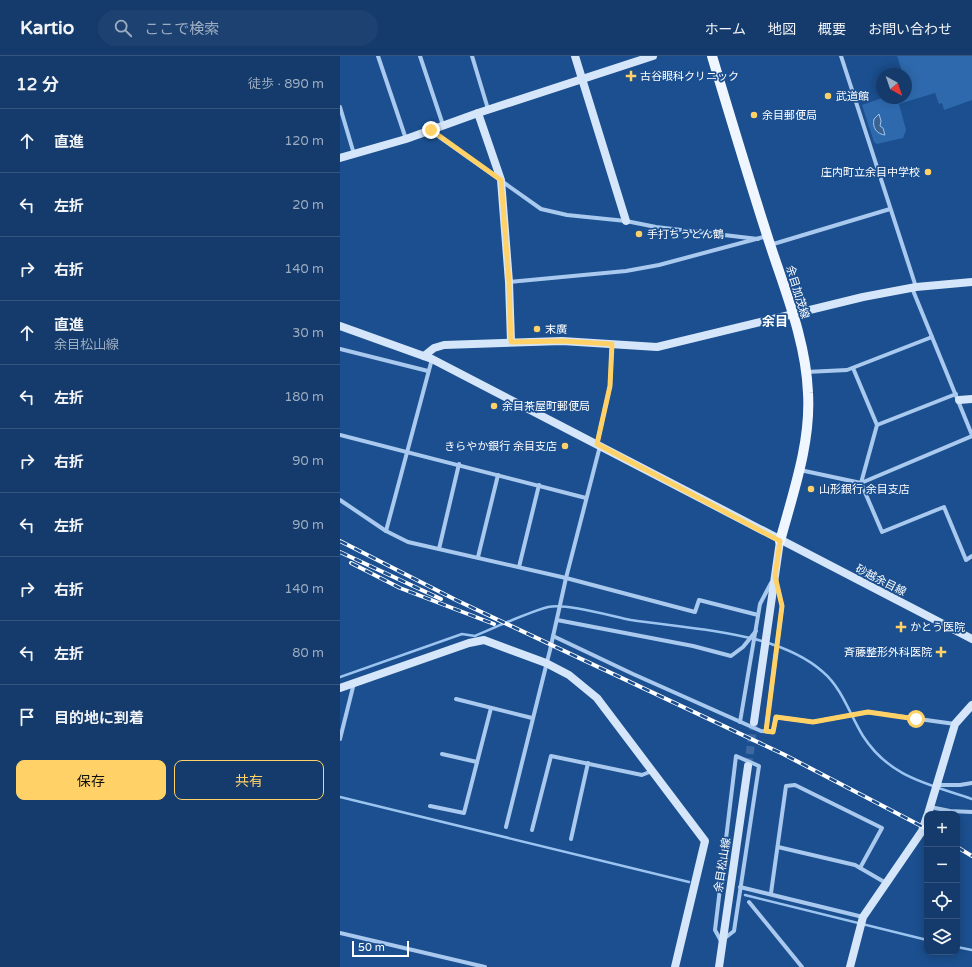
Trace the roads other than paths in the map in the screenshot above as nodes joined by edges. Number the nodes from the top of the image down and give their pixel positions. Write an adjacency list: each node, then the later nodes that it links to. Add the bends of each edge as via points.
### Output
1 (378, 56): 14 (street)
2 (420, 56): 12 (street)
3 (472, 56): 10 (street)
4 (575, 56): 8 (street)
5 (653, 56): 8 (street)
6 (712, 56): 20 (main road, 余目加茂線)
7 (841, 56): 18 (street)
8 (583, 79): 10 (street); 19 (street)
9 (340, 107): 15 (street)
10 (488, 110): 11 (street)
11 (478, 113): 12 (street); 17 (street)
12 (443, 126): 13 (street)
13 (431, 130): 14 (street); 17 (street)
14 (406, 139): 15 (street)
15 (354, 154): 16 (street)
16 (340, 158)
17 (501, 180): 19 (street, via 541,209 567,215); 21 (street)
18 (890, 209): 20 (street); 23 (street)
19 (626, 221): 20 (street)
20 (765, 240): 21 (street, via 626,271); 24 (main road, 余目加茂線)
21 (509, 282): 27 (street)
22 (972, 282): 23 (street)
23 (914, 288): 24 (street, via 863,296); 26 (street)
24 (793, 313): 28 (street, via 657,347); 34 (main road, 余目加茂線)
25 (340, 326): 30 (street, 砂越余目線)
26 (932, 337): 32 (street); 35 (street)
27 (511, 342): 28 (street, via 562,341); 30 (street, via 444,345 434,348)
28 (612, 344): 40 (street, via 610,386)
29 (340, 349): 33 (street)
30 (424, 356): 31 (street, 砂越余目線)
31 (432, 359): 33 (street); 40 (street, 砂越余目線)
32 (853, 368): 34 (street); 37 (street)
33 (428, 371): 41 (street)
34 (806, 372): 43 (main road, 余目加茂線, via 808,415)
35 (957, 397): 36 (street); 37 (street); 39 (street)
36 (972, 399)
37 (877, 425): 45 (street)
38 (340, 435): 41 (street)
39 (972, 436): 45 (street)
40 (599, 444): 47 (street); 50 (street, 砂越余目線)
41 (408, 451): 42 (street); 49 (street)
42 (459, 464): 44 (street); 51 (street)
43 (799, 470): 45 (street); 50 (main road, 余目加茂線)
44 (498, 474): 46 (street); 53 (street)
45 (861, 483): 52 (street, via 882,532 944,506 966,560)
46 (539, 485): 47 (street); 54 (street)
47 (586, 498): 56 (street)
48 (340, 500): 49 (street)
49 (386, 531): 51 (street, via 408,542)
50 (780, 541): 55 (street); 61 (street, 砂越余目線)
51 (439, 549): 53 (street)
52 (972, 556)
53 (478, 558): 54 (street)
54 (519, 567): 56 (street)
55 (775, 576): 57 (street, via 760,604); 70 (street); 72 (street, via 782,606)
56 (566, 578): 57 (street, via 695,612 698,600); 58 (street)
57 (758, 615): 59 (street)
58 (557, 620): 59 (street, via 693,646 731,656); 60 (street)
59 (756, 631): 69 (street)
60 (554, 636): 62 (street); 69 (street)
61 (972, 638)
62 (546, 663): 63 (street, via 484,640); 68 (street); 78 (street, via 569,674 597,698)
63 (354, 683): 64 (street); 73 (street)
64 (340, 688)
65 (456, 699): 67 (street)
66 (972, 705): 71 (street)
67 (491, 708): 68 (street); 75 (street)
68 (532, 718): 86 (street)
69 (740, 722): 72 (street)
70 (754, 722)
71 (956, 724): 72 (street, via 868,712 813,722 776,717 773,732); 80 (street)
72 (766, 731)
73 (340, 738)
74 (442, 754): 75 (street)
75 (477, 762): 81 (street, via 464,812)
76 (588, 763): 78 (street, via 642,775); 87 (street, via 551,756); 88 (street)
77 (748, 766): 97 (street, 余目松山線)
78 (652, 771): 99 (street, via 705,841)
79 (972, 783): 80 (street)
80 (937, 786): 82 (street)
81 (430, 806)
82 (928, 811)
83 (960, 811): 84 (street)
84 (972, 812)
85 (924, 825): 91 (street)
86 (506, 827)
87 (532, 830)
88 (571, 839)
89 (778, 847): 90 (street); 90 (street, via 786,786 795,784 882,828); 93 (street)
90 (860, 868): 91 (street)
91 (886, 883): 95 (street)
92 (740, 887): 93 (street); 97 (street, via 734,931); 97 (street, via 759,766 736,756 715,930)
93 (771, 893): 95 (street)
94 (749, 902): 101 (street)
95 (863, 917): 102 (street)
96 (340, 932): 98 (street)
97 (721, 941): 100 (street, 余目松山線)
98 (485, 967)
99 (675, 967)
100 (719, 967)
101 (802, 967)
102 (850, 967)

